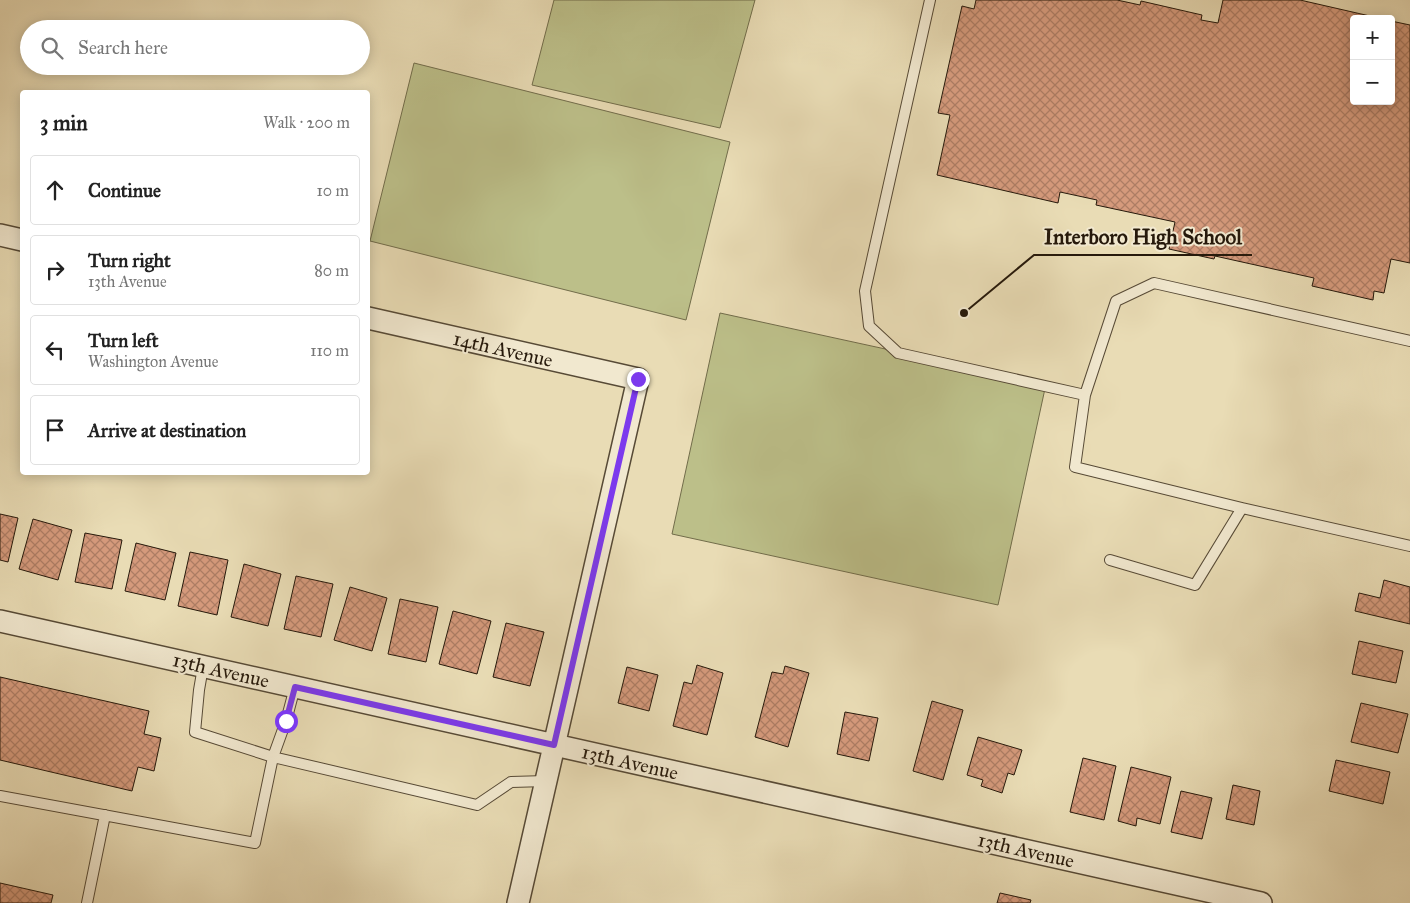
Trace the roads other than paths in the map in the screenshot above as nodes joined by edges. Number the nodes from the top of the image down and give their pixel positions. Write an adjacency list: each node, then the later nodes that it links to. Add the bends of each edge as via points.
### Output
1 (930, 0): 6 (lane, via 865,291 869,326 898,353)
2 (0, 235): 3 (street)
3 (20, 240)
4 (370, 318): 13 (street, 14th Avenue, via 638,379)
5 (1410, 341): 6 (lane, via 1154,283 1116,301)
6 (1085, 395): 7 (lane, via 1075,467)
7 (1242, 508): 8 (lane); 9 (lane, via 1195,585)
8 (1410, 546)
9 (1110, 560)
10 (0, 621): 11 (street, 13th Avenue)
11 (203, 667): 12 (street, 13th Avenue); 14 (lane, via 195,732)
12 (295, 687): 13 (street, 13th Avenue); 14 (lane)
13 (554, 745): 15 (street); 20 (street, 13th Avenue)
14 (273, 757): 15 (lane, via 477,804 510,782); 17 (lane, via 255,843)
15 (546, 781): 19 (street)
16 (0, 796): 17 (lane)
17 (105, 816): 18 (lane)
18 (88, 903)
19 (518, 903)
20 (1261, 903)

